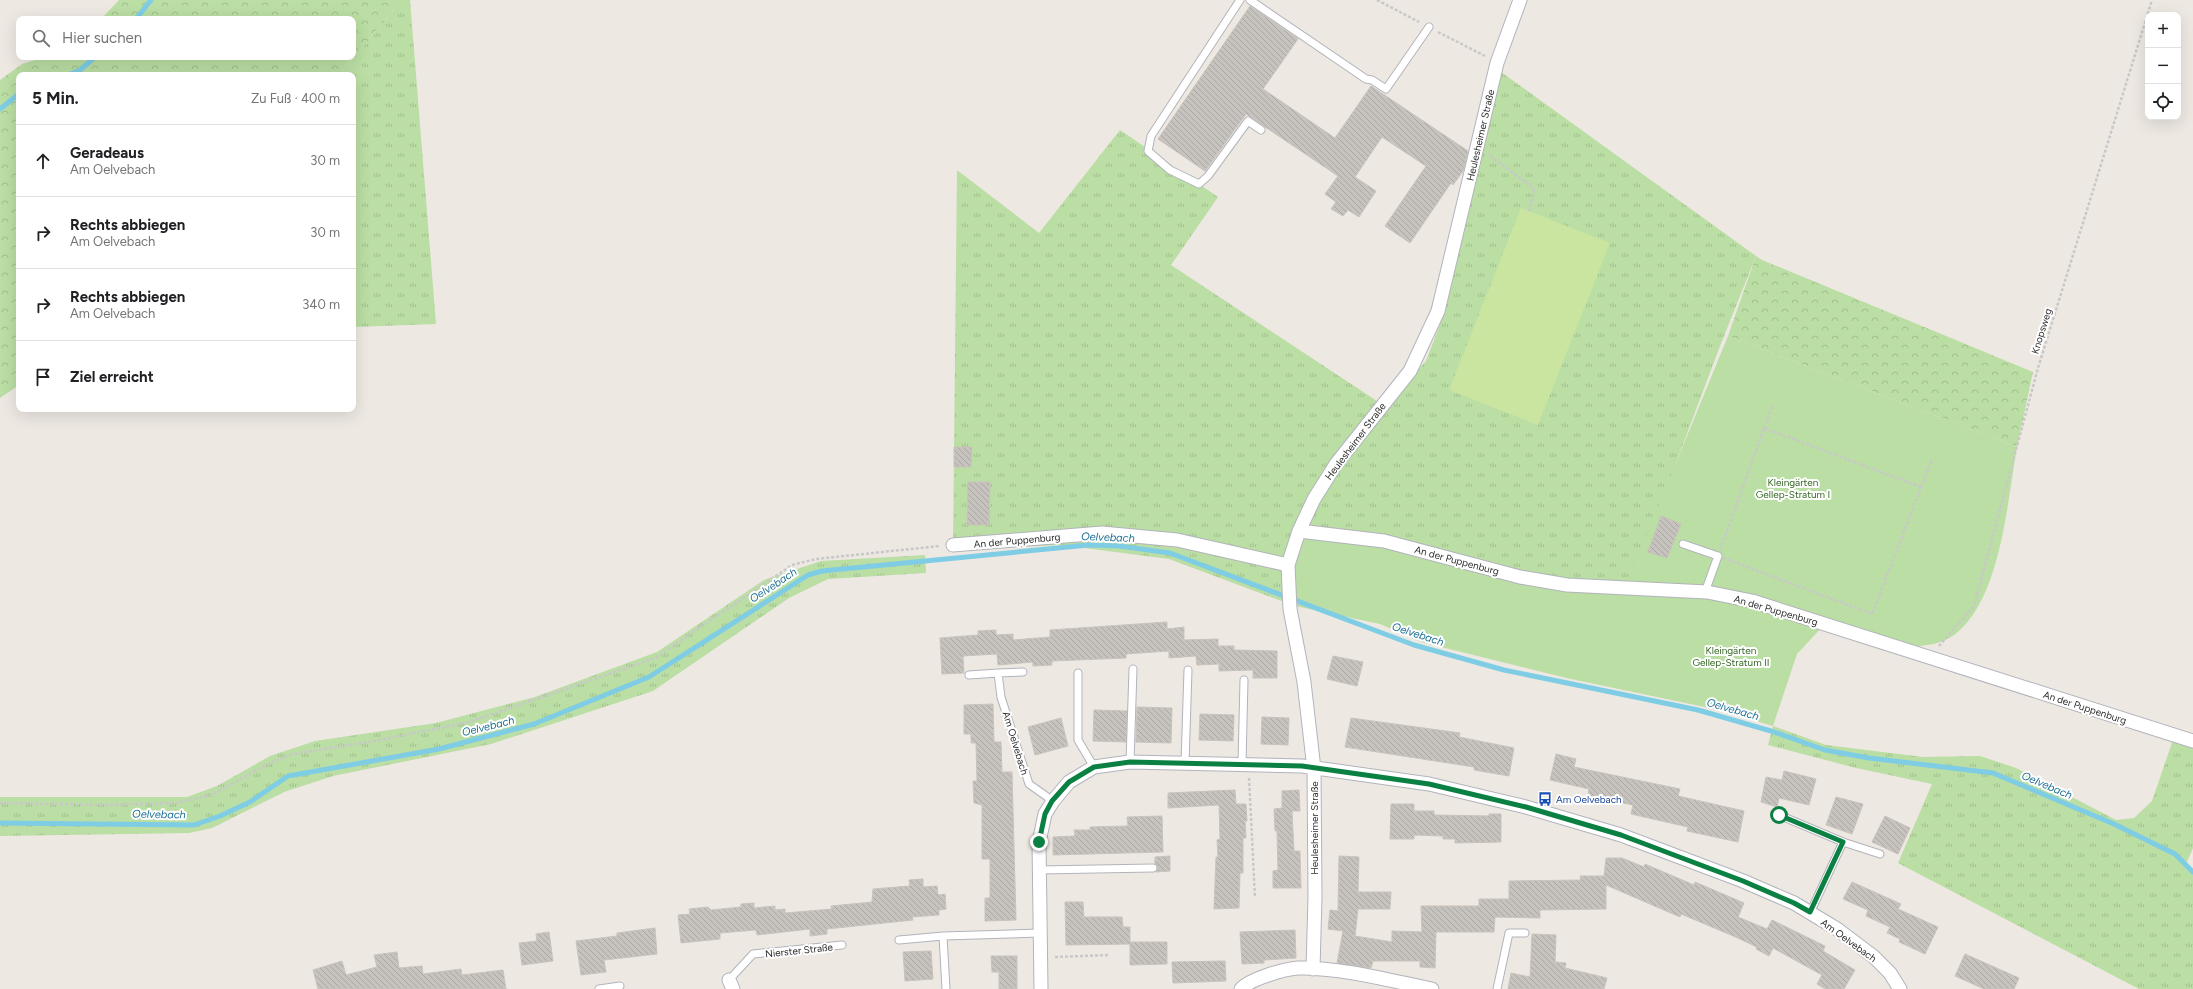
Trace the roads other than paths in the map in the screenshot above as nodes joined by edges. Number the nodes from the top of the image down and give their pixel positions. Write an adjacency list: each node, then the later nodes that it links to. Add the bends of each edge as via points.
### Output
1 (1240, 0): 5 (lane, via 1151,136 1148,151 1170,170 1199,184 1208,176 1248,121)
2 (1250, 0): 4 (lane, via 1366,79 1386,89)
3 (1520, 0): 6 (street, Heulesheimer Straße, via 1497,63 1438,311 1410,371 1336,464 1314,499)
4 (1429, 27)
5 (1261, 130)
6 (1299, 531): 9 (street, Heulesheimer Straße); 10 (street, An der Puppenburg, via 1384,541 1520,577 1567,585)
7 (1683, 544): 10 (lane, via 1718,556)
8 (953, 545): 9 (street, An der Puppenburg, via 1102,533 1177,540)
9 (1288, 565): 23 (street, Heulesheimer Straße, via 1290,609 1304,682)
10 (1705, 592): 18 (street, An der Puppenburg, via 1752,601)
11 (1132, 669): 19 (lane)
12 (1188, 670): 20 (lane)
13 (1023, 672): 15 (lane)
14 (1078, 673): 22 (lane, via 1078,740)
15 (998, 674): 16 (lane); 24 (lane, Am Oelvebach, via 1001,696 1028,784)
16 (969, 675)
17 (1244, 680): 21 (lane)
18 (2193, 741)
19 (1130, 762): 20 (street, Am Oelvebach); 22 (street, Am Oelvebach)
20 (1185, 763): 21 (street, Am Oelvebach)
21 (1245, 764): 23 (street, Am Oelvebach)
22 (1094, 767): 24 (street, Am Oelvebach, via 1069,782)
23 (1314, 768): 30 (street, Am Oelvebach, via 1429,784 1526,807 1636,840 1743,881); 36 (street, Heulesheimer Straße)
24 (1052, 801): 29 (street, Am Oelvebach, via 1045,814 1039,842)
25 (1779, 815): 26 (lane)
26 (1843, 842): 27 (lane); 30 (lane)
27 (1880, 854)
28 (1153, 868): 29 (lane)
29 (1039, 870): 31 (street, Am Oelvebach)
30 (1810, 912): 45 (street, Am Oelvebach, via 1874,957 1890,973)
31 (1040, 933): 33 (lane); 41 (street, Am Oelvebach)
32 (1525, 933): 44 (lane, via 1509,934)
33 (943, 936): 34 (lane); 40 (lane)
34 (899, 940)
35 (842, 945): 37 (lane, Nierster Straße, via 753,954)
36 (1313, 969): 42 (street, via 1296,968 1256,979); 43 (street)
37 (731, 985)
38 (620, 986): 39 (lane)
39 (599, 989)
40 (946, 989)
41 (1041, 989)
42 (1241, 989)
43 (1432, 989)
44 (1497, 989)
45 (1900, 989)

